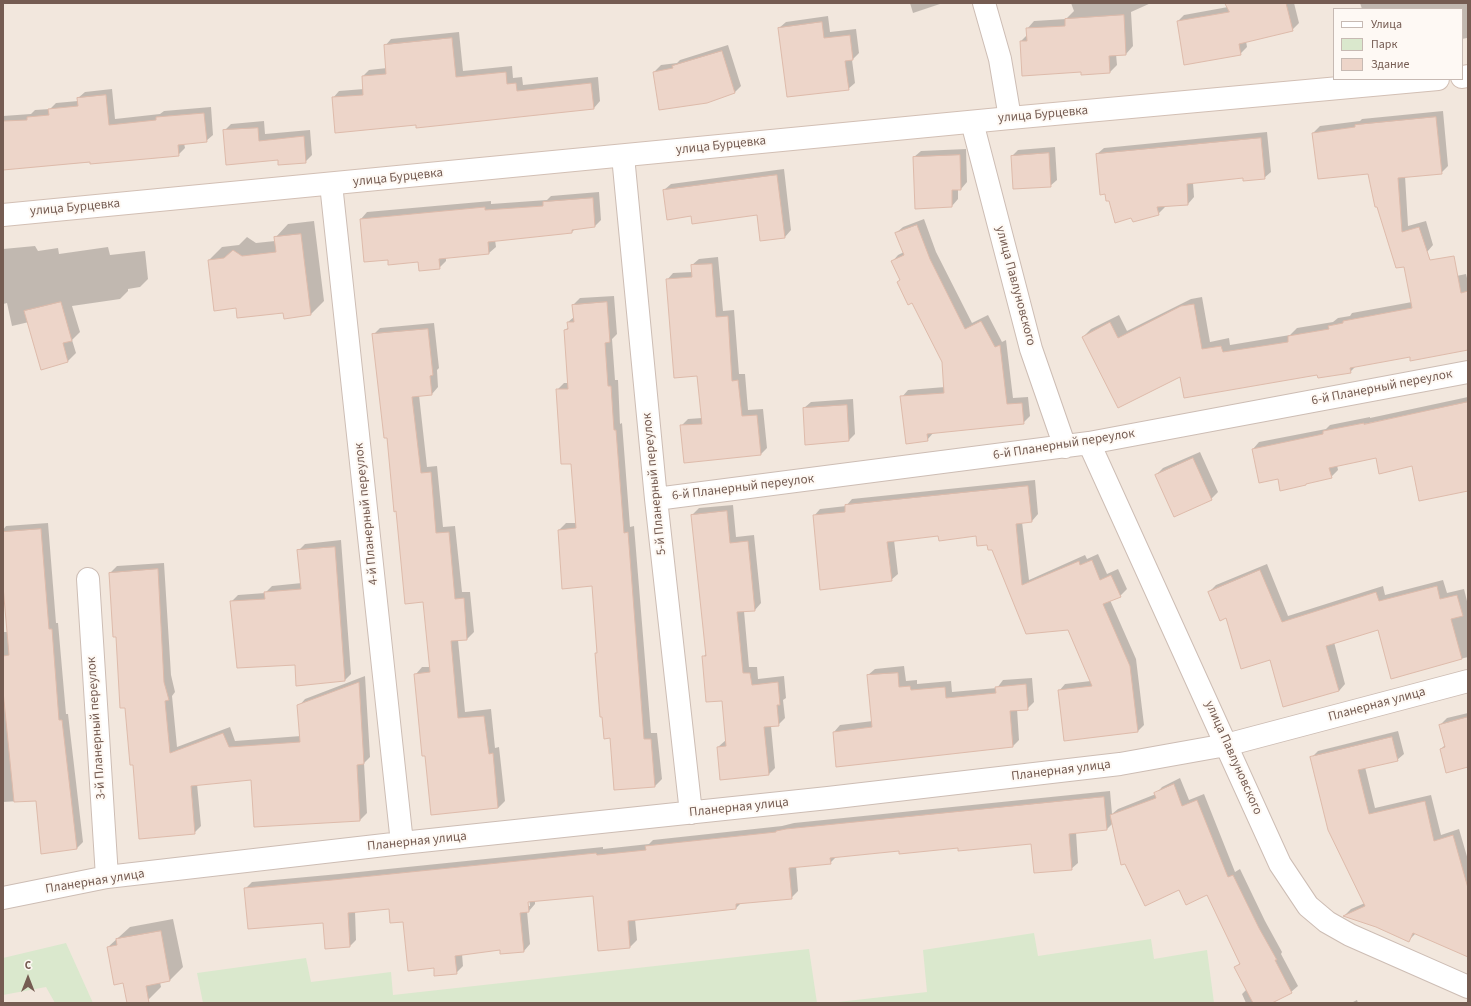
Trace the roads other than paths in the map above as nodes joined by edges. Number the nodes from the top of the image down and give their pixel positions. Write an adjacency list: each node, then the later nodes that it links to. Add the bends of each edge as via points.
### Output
1 (984, 3): 3 (street, via 1000,59)
2 (1427, 80): 3 (street, улица Бурцевка)
3 (1010, 118): 4 (street, улица Бурцевка)
4 (972, 122): 5 (street, улица Бурцевка); 10 (street, улица Павлуновского, via 1031,349)
5 (623, 156): 6 (street, улица Бурцевка); 11 (street, 5-й Планерный переулок)
6 (331, 184): 7 (street, улица Бурцевка); 16 (street, 4-й Планерный переулок)
7 (3, 215)
8 (1468, 372): 9 (street, 6-й Планерный переулок)
9 (1089, 443): 10 (street, 6-й Планерный переулок); 14 (street, улица Павлуновского)
10 (1065, 447): 11 (street, 6-й Планерный переулок)
11 (656, 499): 15 (street, 5-й Планерный переулок)
12 (88, 579): 17 (street, 3-й Планерный переулок)
13 (1468, 681): 14 (street, Планерная улица)
14 (1226, 745): 15 (street, Планерная улица, via 1120,764); 19 (street, улица Павлуновского, via 1280,864 1308,906 1327,922 1350,935)
15 (691, 813): 16 (street, Планерная улица)
16 (402, 843): 17 (street, Планерная улица)
17 (107, 877): 18 (street, Планерная улица)
18 (3, 898)
19 (1468, 987)

